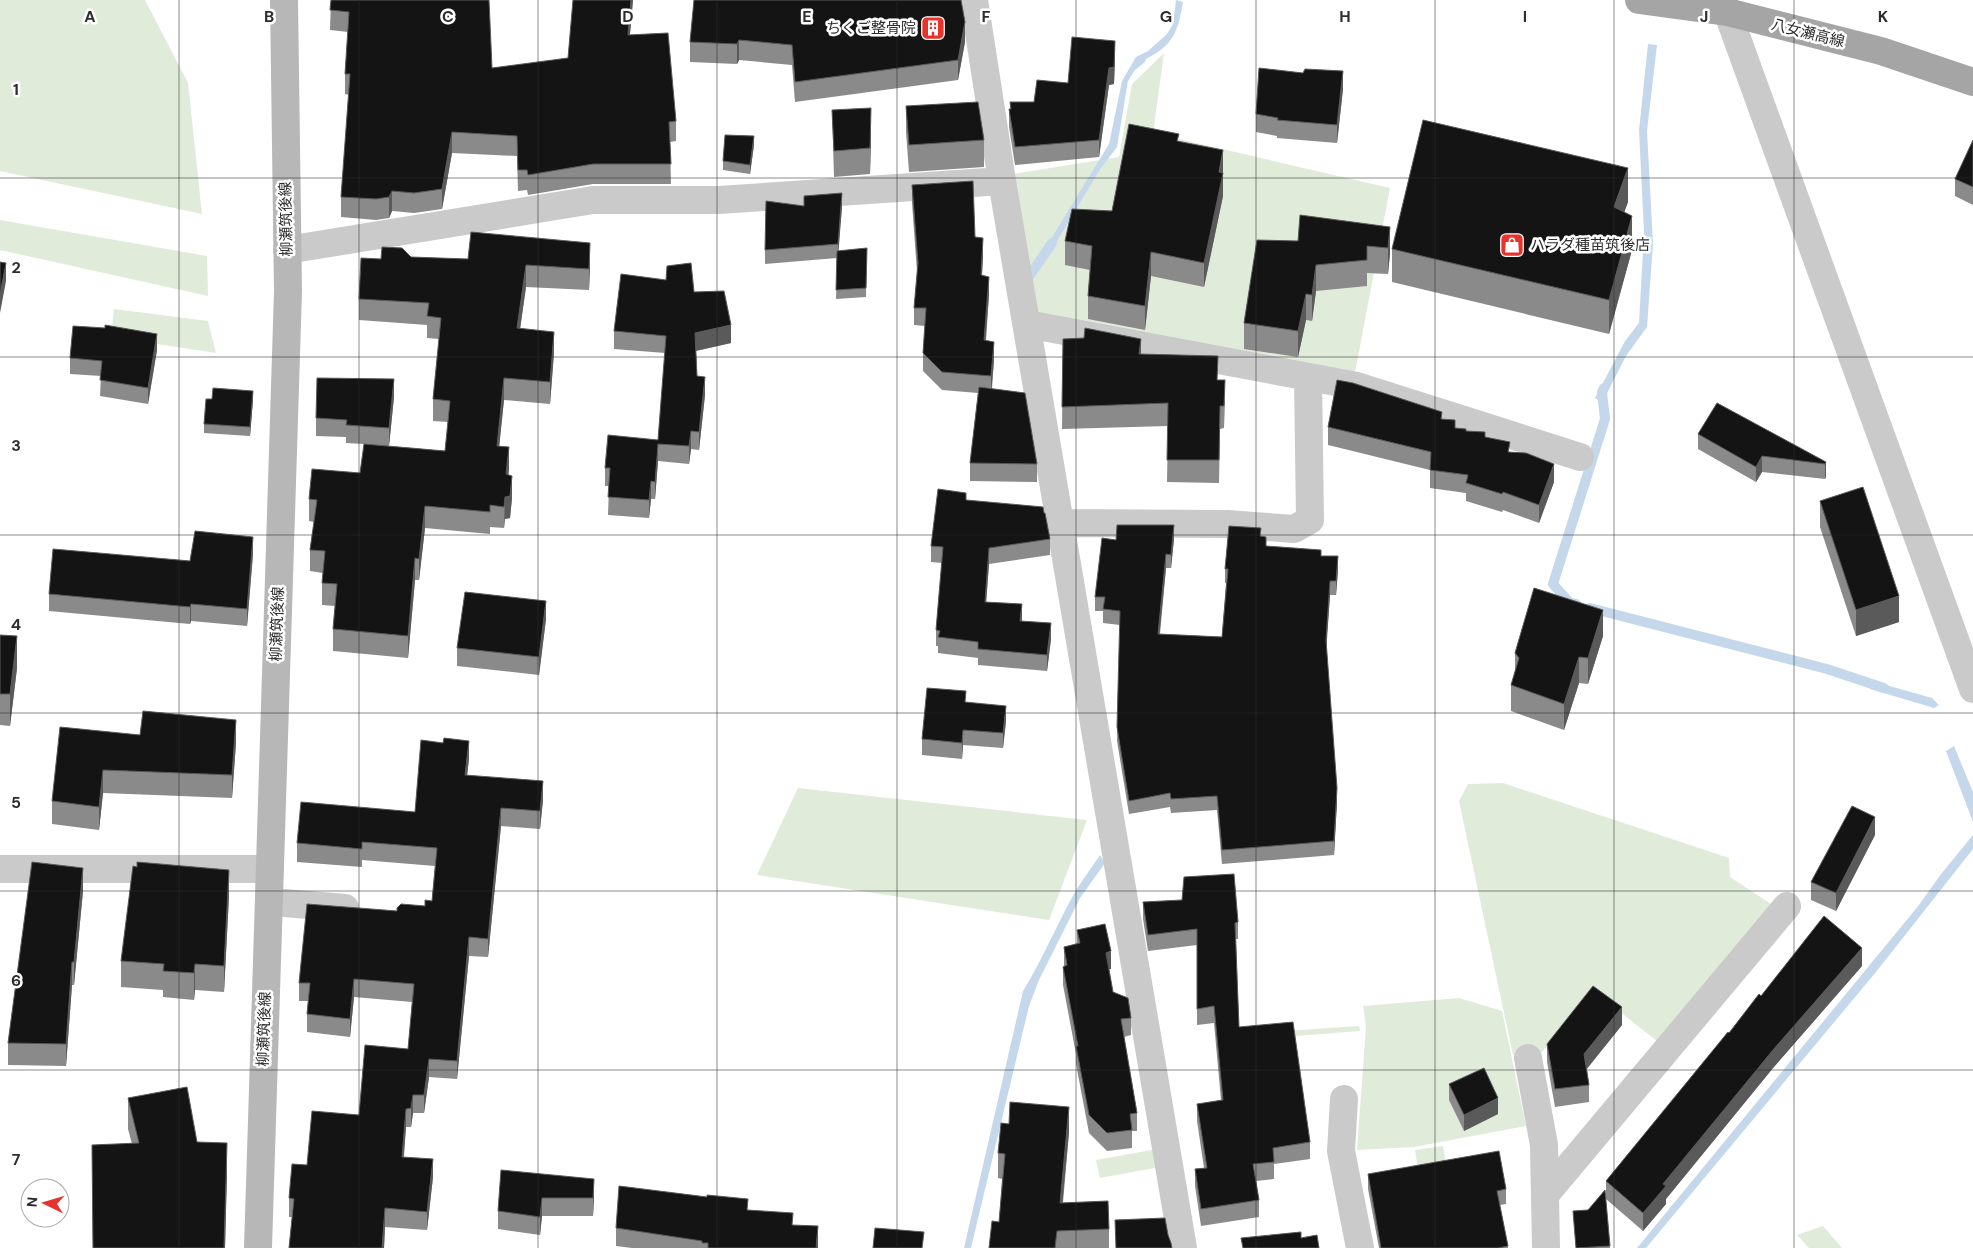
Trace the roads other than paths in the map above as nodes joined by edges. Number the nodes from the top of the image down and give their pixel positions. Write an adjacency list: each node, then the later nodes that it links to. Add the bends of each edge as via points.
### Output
1 (284, 0): 7 (main road, 柳瀬筑後線)
2 (974, 0): 6 (street)
3 (1639, 0): 4 (main road, 八女瀬高線)
4 (1725, 6): 5 (main road, 八女瀬高線, via 1881,51); 12 (street)
5 (1973, 82)
6 (1002, 181): 7 (street, via 719,200 593,200); 8 (street)
7 (287, 250): 14 (main road, 柳瀬筑後線)
8 (1027, 324): 9 (street); 11 (street)
9 (1308, 377): 10 (street, via 1357,386); 11 (street, via 1310,520 1294,529 1227,524)
10 (1580, 457)
11 (1060, 523): 22 (street)
12 (1973, 689)
13 (0, 869): 14 (street)
14 (270, 869): 21 (main road, 柳瀬筑後線)
15 (284, 903): 17 (street)
16 (1787, 906): 20 (street)
17 (370, 910)
18 (1528, 1058): 20 (street, via 1544,1145)
19 (1344, 1099): 23 (street, via 1341,1151)
20 (1545, 1196): 24 (street)
21 (258, 1248)
22 (1183, 1248)
23 (1360, 1248)
24 (1546, 1248)

